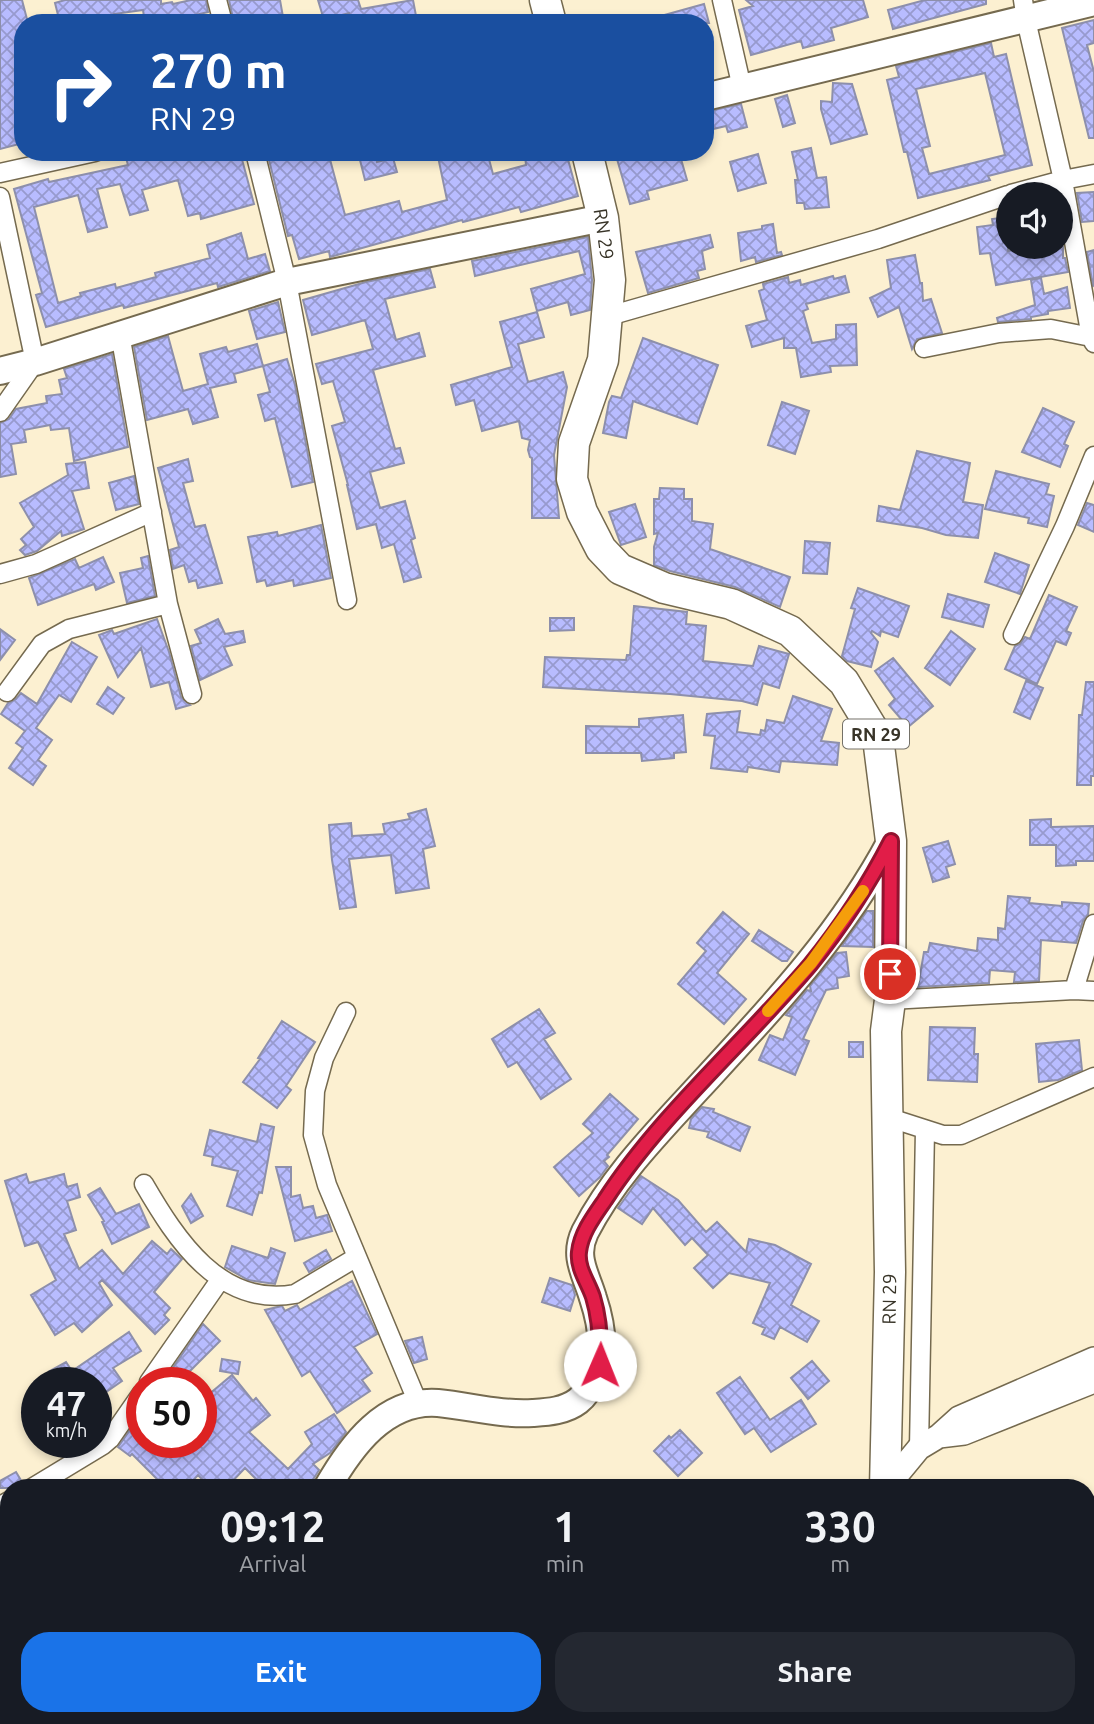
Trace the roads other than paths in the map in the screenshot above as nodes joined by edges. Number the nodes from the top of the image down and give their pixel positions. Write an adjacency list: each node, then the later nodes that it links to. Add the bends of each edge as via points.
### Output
1 (722, 0): 4 (street)
2 (1094, 2): 3 (main road)
3 (1025, 10): 4 (main road); 11 (street)
4 (742, 88): 5 (main road)
5 (714, 95)
6 (54, 161): 9 (street)
7 (257, 161): 16 (street)
8 (589, 161): 15 (main road, RN 29 / RN 29)
9 (0, 173)
10 (1094, 174): 11 (street)
11 (1063, 180): 12 (street); 19 (street)
12 (1056, 182)
13 (0, 197): 21 (street)
14 (996, 200): 17 (street, via 878,239)
15 (603, 218): 16 (main road); 17 (main road, RN 29 / RN 29)
16 (287, 282): 18 (main road); 27 (street)
17 (609, 316): 32 (main road, RN 29 / RN 29, via 603,360 574,443 572,479 601,549 620,569 642,579 731,604 790,631 844,682 878,738)
18 (120, 334): 21 (main road); 25 (street)
19 (1092, 340): 20 (street, via 1051,329 999,333)
20 (924, 348)
21 (35, 362): 22 (main road); 23 (street)
22 (0, 371)
23 (0, 412)
24 (1094, 456): 29 (street)
25 (152, 512): 26 (street, via 36,564); 28 (street)
26 (0, 574)
27 (347, 600)
28 (168, 604): 30 (street, via 69,629 42,644); 31 (street)
29 (1013, 635)
30 (7, 692)
31 (192, 694)
32 (891, 841): 36 (main road, RN 29 / RN 29); 47 (main road, via 872,878 811,963 656,1134 593,1218 579,1253 602,1333 600,1365 579,1401 556,1411 511,1414)
33 (1094, 925): 34 (street)
34 (1074, 990): 35 (street); 36 (street)
35 (1094, 991)
36 (890, 1000): 39 (main road, RN 29 / RN 29)
37 (346, 1012): 42 (street, via 324,1058 315,1091 313,1136 327,1185)
38 (1094, 1078): 40 (street, via 961,1135)
39 (887, 1118): 40 (street); 52 (main road, RN 29 / RN 29)
40 (925, 1130): 49 (street)
41 (144, 1184): 43 (street, via 170,1229)
42 (357, 1257): 43 (street, via 284,1296 240,1290); 47 (street)
43 (220, 1280): 45 (street)
44 (1094, 1359): 49 (street, via 959,1418)
45 (159, 1367)
46 (1094, 1381): 49 (street, via 964,1433)
47 (418, 1403): 51 (main road, via 379,1420 342,1460)
48 (126, 1416): 50 (street, via 103,1446)
49 (929, 1442): 53 (street)
50 (47, 1479)
51 (332, 1479)
52 (886, 1479)
53 (894, 1479)

